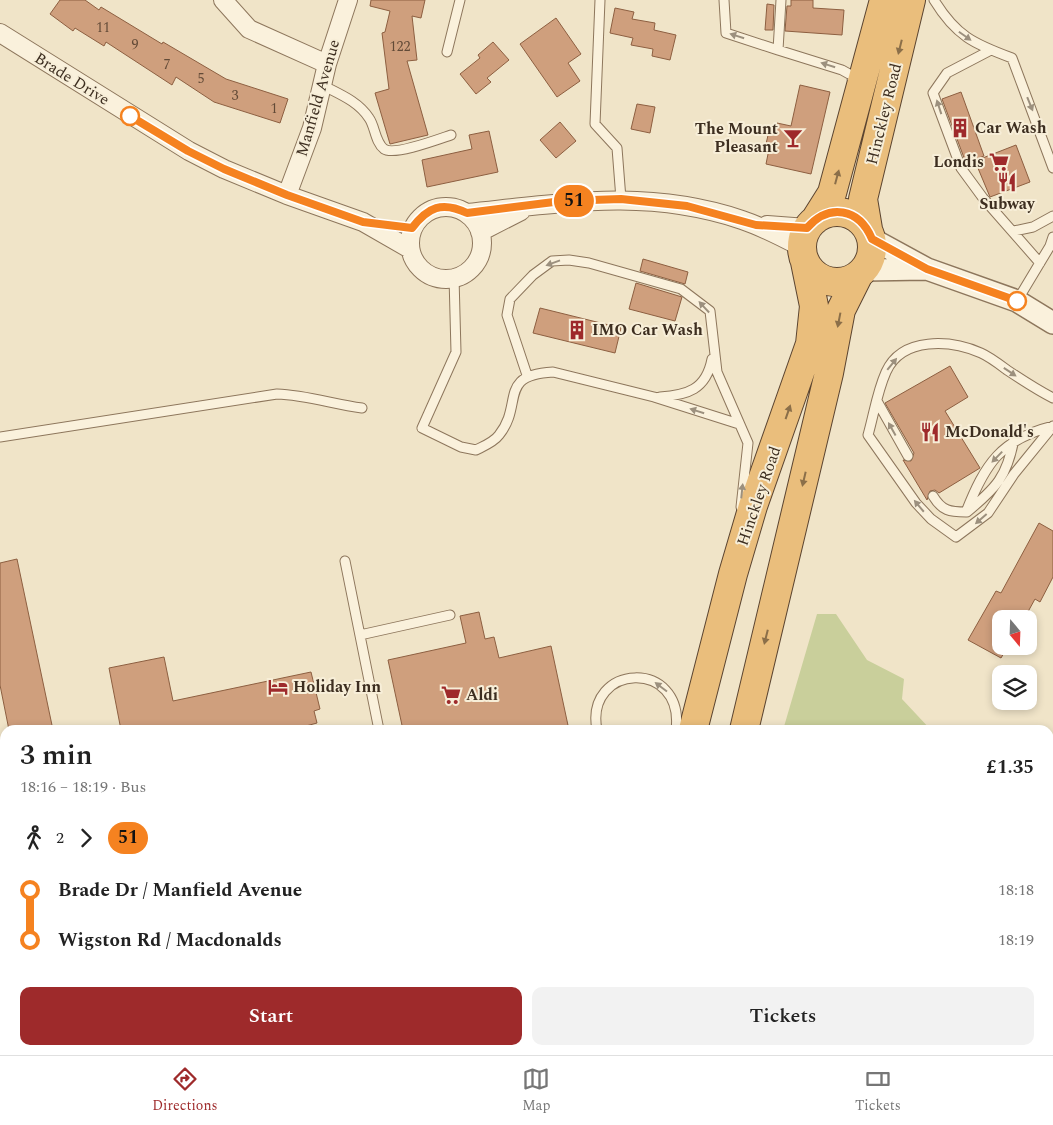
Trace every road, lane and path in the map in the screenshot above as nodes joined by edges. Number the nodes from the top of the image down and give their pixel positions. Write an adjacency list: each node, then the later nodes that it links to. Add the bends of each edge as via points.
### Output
1 (223, 0): 14 (street, via 249,29)
2 (348, 0): 14 (street, Manfield Avenue)
3 (460, 0): 13 (lane)
4 (600, 0): 20 (lane, via 595,124 617,148)
5 (724, 0): 11 (lane, one-way to 5, via 726,33)
6 (781, 0): 11 (lane)
7 (884, 0): 16 (highway, Hinckley Road)
8 (911, 0): 28 (highway, Hinckley Road, one-way to 28, via 863,199)
9 (934, 0): 12 (lane, one-way to 12, via 946,19 965,38)
10 (0, 33): 19 (street, Brade Drive, via 188,151)
11 (778, 50): 16 (lane, one-way to 11, via 851,75)
12 (992, 50): 18 (lane, one-way to 18, via 1012,58); 26 (lane, one-way to 12, via 960,168 934,93 947,73)
13 (448, 52)
14 (327, 64): 15 (street, Manfield Avenue)
15 (322, 85): 17 (lane, via 359,106 370,119 384,149 392,151); 19 (street, Manfield Avenue, via 312,128)
16 (858, 97): 30 (highway, Hinckley Road, one-way to 16, via 832,194)
17 (451, 135)
18 (1053, 168)
19 (287, 195): 24 (street, Brade Drive)
20 (621, 199): 21 (street, via 562,201); 30 (street, via 687,206)
21 (531, 206): 22 (street); 27 (street)
22 (467, 213): 25 (street, via 455,208 433,209 422,215); 27 (street)
23 (1053, 216): 26 (lane, via 1033,227)
24 (363, 222): 25 (street, Brade Drive); 31 (street, Brade Drive)
25 (412, 228): 31 (street)
26 (1014, 231): 32 (lane)
27 (480, 232): 35 (street, via 482,248 476,263)
28 (870, 234): 30 (highway, via 856,217 841,212 826,213); 33 (street); 34 (highway, via 872,255)
29 (1053, 237): 32 (lane)
30 (807, 239): 34 (highway, via 815,275 832,282 847,281); 52 (highway, Hinckley Road, one-way to 30, via 753,506 810,344 814,306)
31 (410, 249): 35 (street, via 414,261 427,274)
32 (1040, 263): 36 (lane)
33 (927, 269): 34 (street); 36 (street)
34 (861, 273): 59 (highway, one-way to 59, via 841,310)
35 (454, 278): 39 (lane, via 456,352 422,428 461,447 476,450 498,437 505,426 516,388)
36 (1017, 301): 37 (street)
37 (1053, 323)
38 (713, 353): 39 (lane, one-way to 39, via 710,311 681,289 589,263 552,261 510,299 507,315); 40 (lane, via 710,369 694,390 681,396); 44 (lane, via 717,372)
39 (528, 375): 40 (lane, via 553,372)
40 (654, 398): 44 (lane, one-way to 40)
41 (1053, 398): 42 (lane, one-way to 41, via 886,371 895,359 914,346 931,344 958,346 983,354)
42 (877, 401): 45 (lane, one-way to 42, via 1014,474 988,513 956,537 916,504 868,435); 48 (lane, one-way to 42)
43 (362, 408): 46 (lane, via 341,406 301,394 277,394)
44 (739, 424): 52 (lane, one-way to 44, via 748,443)
45 (1053, 426): 47 (lane)
46 (0, 437)
47 (1014, 439): 50 (lane, one-way to 50, via 984,470); 50 (lane, via 1009,464 990,493)
48 (908, 456)
49 (933, 496): 50 (lane, via 949,512)
50 (966, 512)
51 (345, 561): 54 (lane)
52 (733, 574): 58 (highway, Hinckley Road)
53 (450, 615): 54 (lane)
54 (360, 635): 55 (lane)
55 (378, 725)
56 (596, 725): 57 (lane, one-way to 56, via 676,708 672,696 664,688 652,681 627,678 616,682 601,697 595,716)
57 (676, 725)
58 (694, 725)
59 (745, 725)

